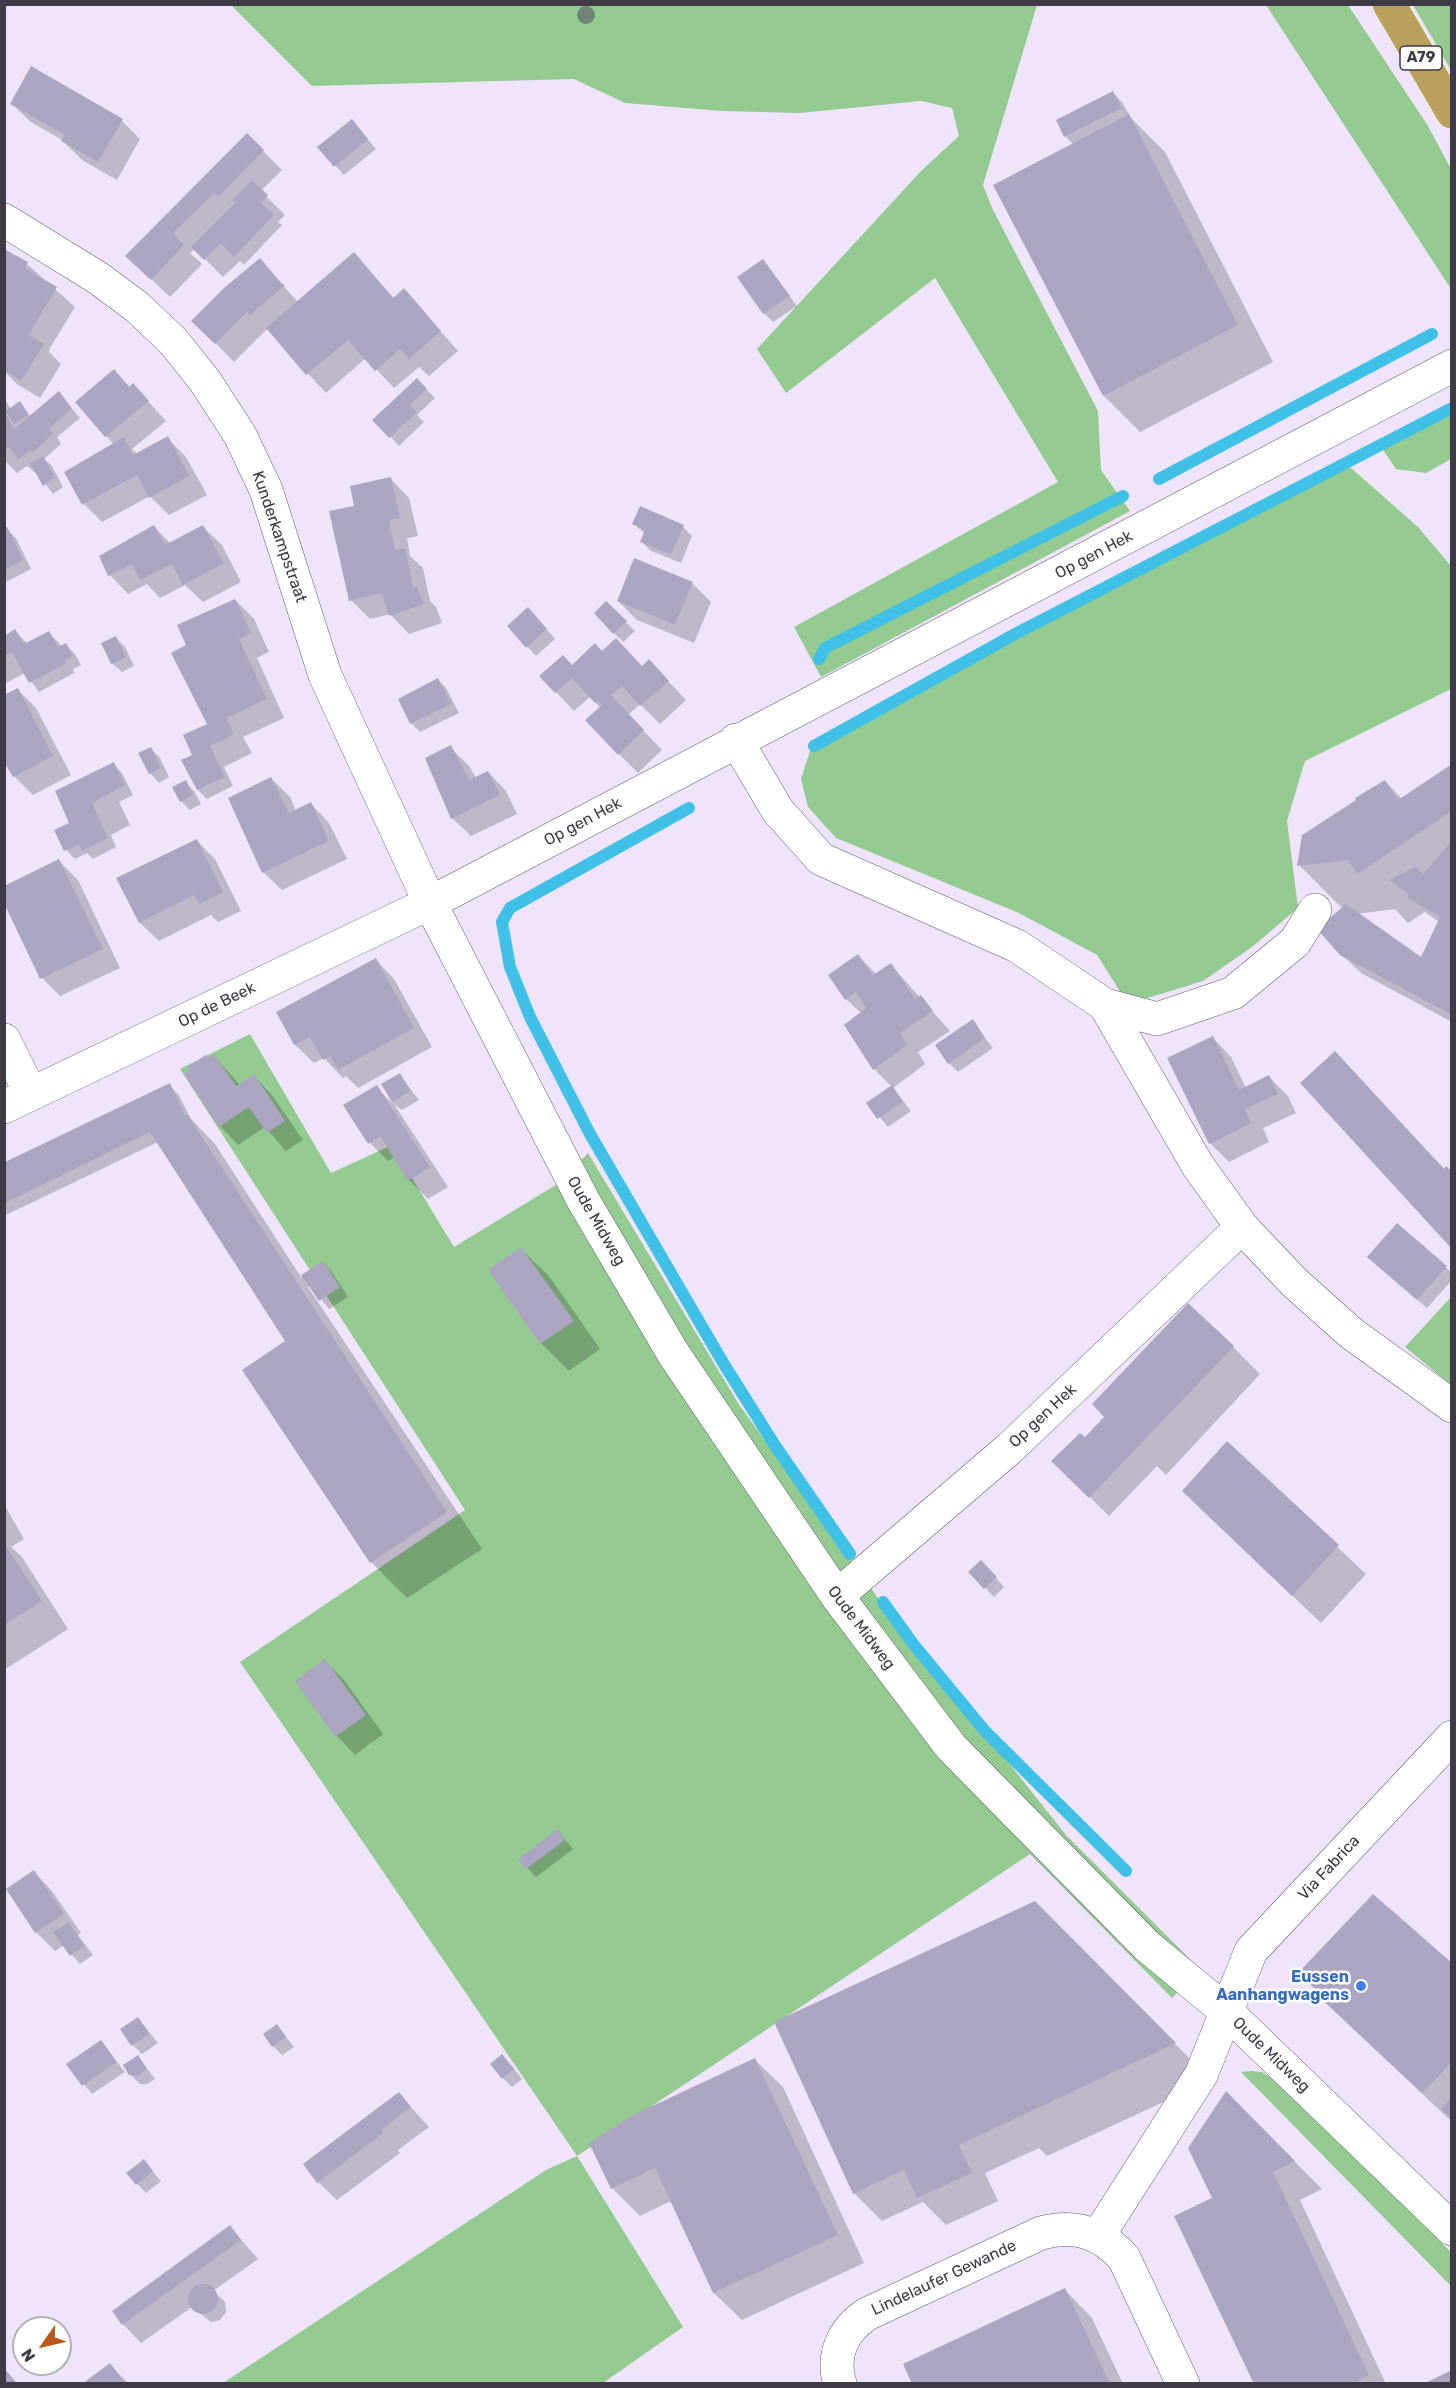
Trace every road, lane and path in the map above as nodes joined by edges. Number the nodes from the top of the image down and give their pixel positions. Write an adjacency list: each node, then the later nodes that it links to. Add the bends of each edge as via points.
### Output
1 (1389, 4): 2 (highway, A79)
2 (1452, 112)
3 (4, 220): 6 (street, Kunderkampstraat, via 137,307 173,341 240,435 266,490 325,675)
4 (1452, 366): 5 (street, Op gen Hek)
5 (736, 740): 6 (street, Op gen Hek); 8 (street, via 778,811 821,859 1017,946)
6 (430, 903): 10 (street, Op de Beek); 13 (street, Oude Midweg, via 583,1200 673,1353)
7 (1315, 910): 8 (street, via 1295,942 1233,993 1157,1019)
8 (1105, 1005): 11 (street, via 1198,1166)
9 (4, 1040): 10 (street)
10 (18, 1100)
11 (1242, 1227): 12 (street, via 1294,1282 1351,1333); 13 (street, Op gen Hek, via 1010,1448)
12 (1452, 1406)
13 (837, 1596): 15 (street, Oude Midweg, via 951,1747 1147,1946)
14 (1452, 1737): 15 (street, Via Fabrica, via 1251,1951)
15 (1227, 2012): 16 (street, Oude Midweg); 17 (street, via 1201,2075)
16 (1452, 2229)
17 (1098, 2236): 18 (street, Lindelaufer Gewande, via 1070,2228 1041,2233 867,2314 855,2322 839,2346); 19 (street, Lindelaufer Gewande, via 1124,2258)
18 (840, 2384)
19 (1183, 2384)

